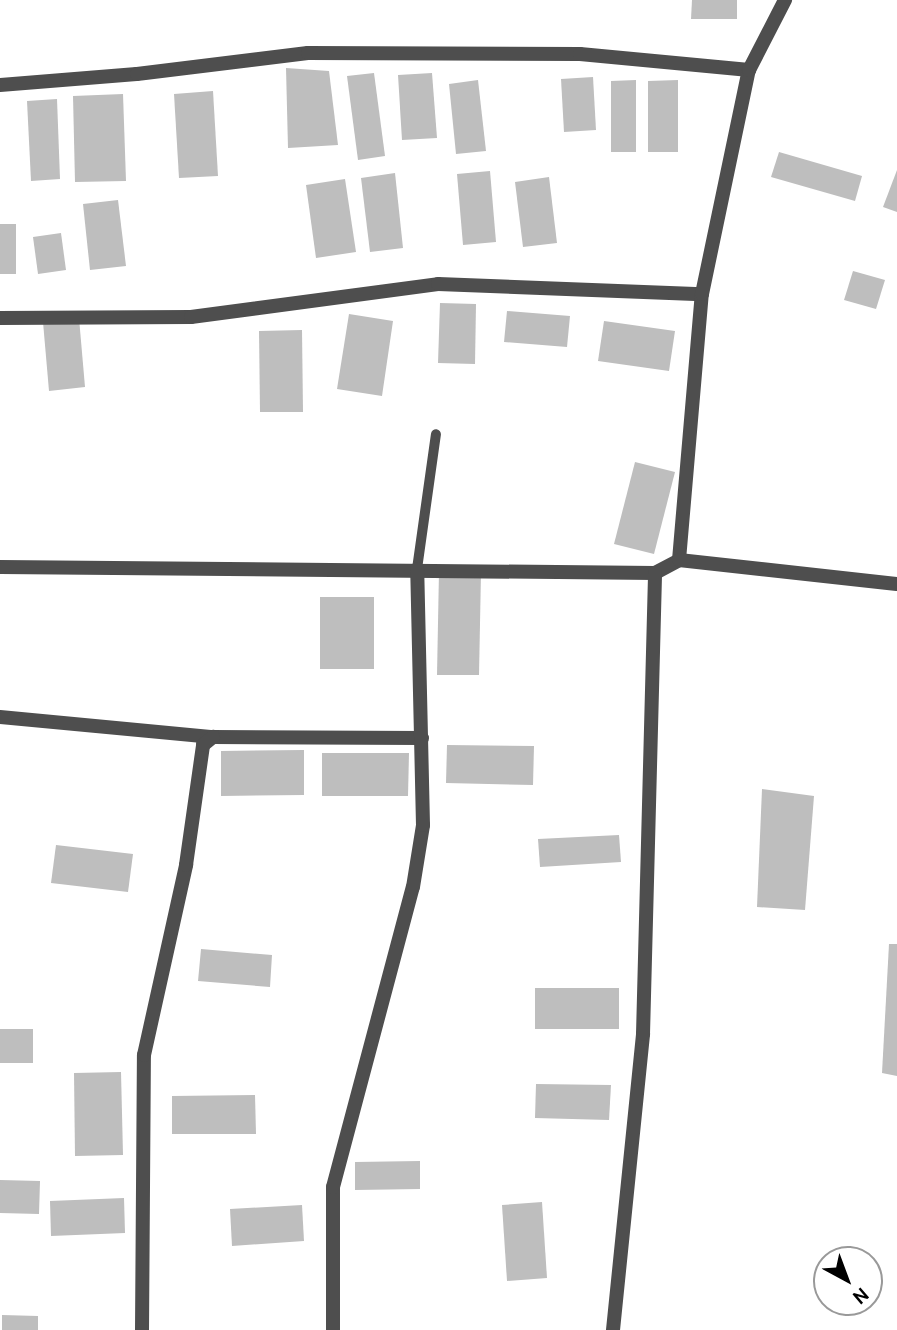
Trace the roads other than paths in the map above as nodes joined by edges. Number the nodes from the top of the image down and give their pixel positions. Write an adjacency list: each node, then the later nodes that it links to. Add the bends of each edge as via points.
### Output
1 (785, 0): 2 (street)
2 (749, 70): 3 (street, via 580,54 308,52 136,74); 4 (street)
3 (0, 85)
4 (702, 294): 5 (street, via 438,284 191,317); 7 (street)
5 (0, 318)
6 (436, 434): 9 (lane)
7 (679, 560): 10 (street); 11 (street)
8 (0, 567): 9 (street)
9 (417, 569): 10 (street); 14 (street)
10 (655, 573): 17 (street, via 643,1034)
11 (897, 584)
12 (0, 717): 13 (street)
13 (213, 737): 14 (street); 15 (street, via 204,745 186,866 145,1055)
14 (422, 738): 16 (street, via 423,825 414,887 333,1187)
15 (142, 1330)
16 (333, 1330)
17 (613, 1330)

